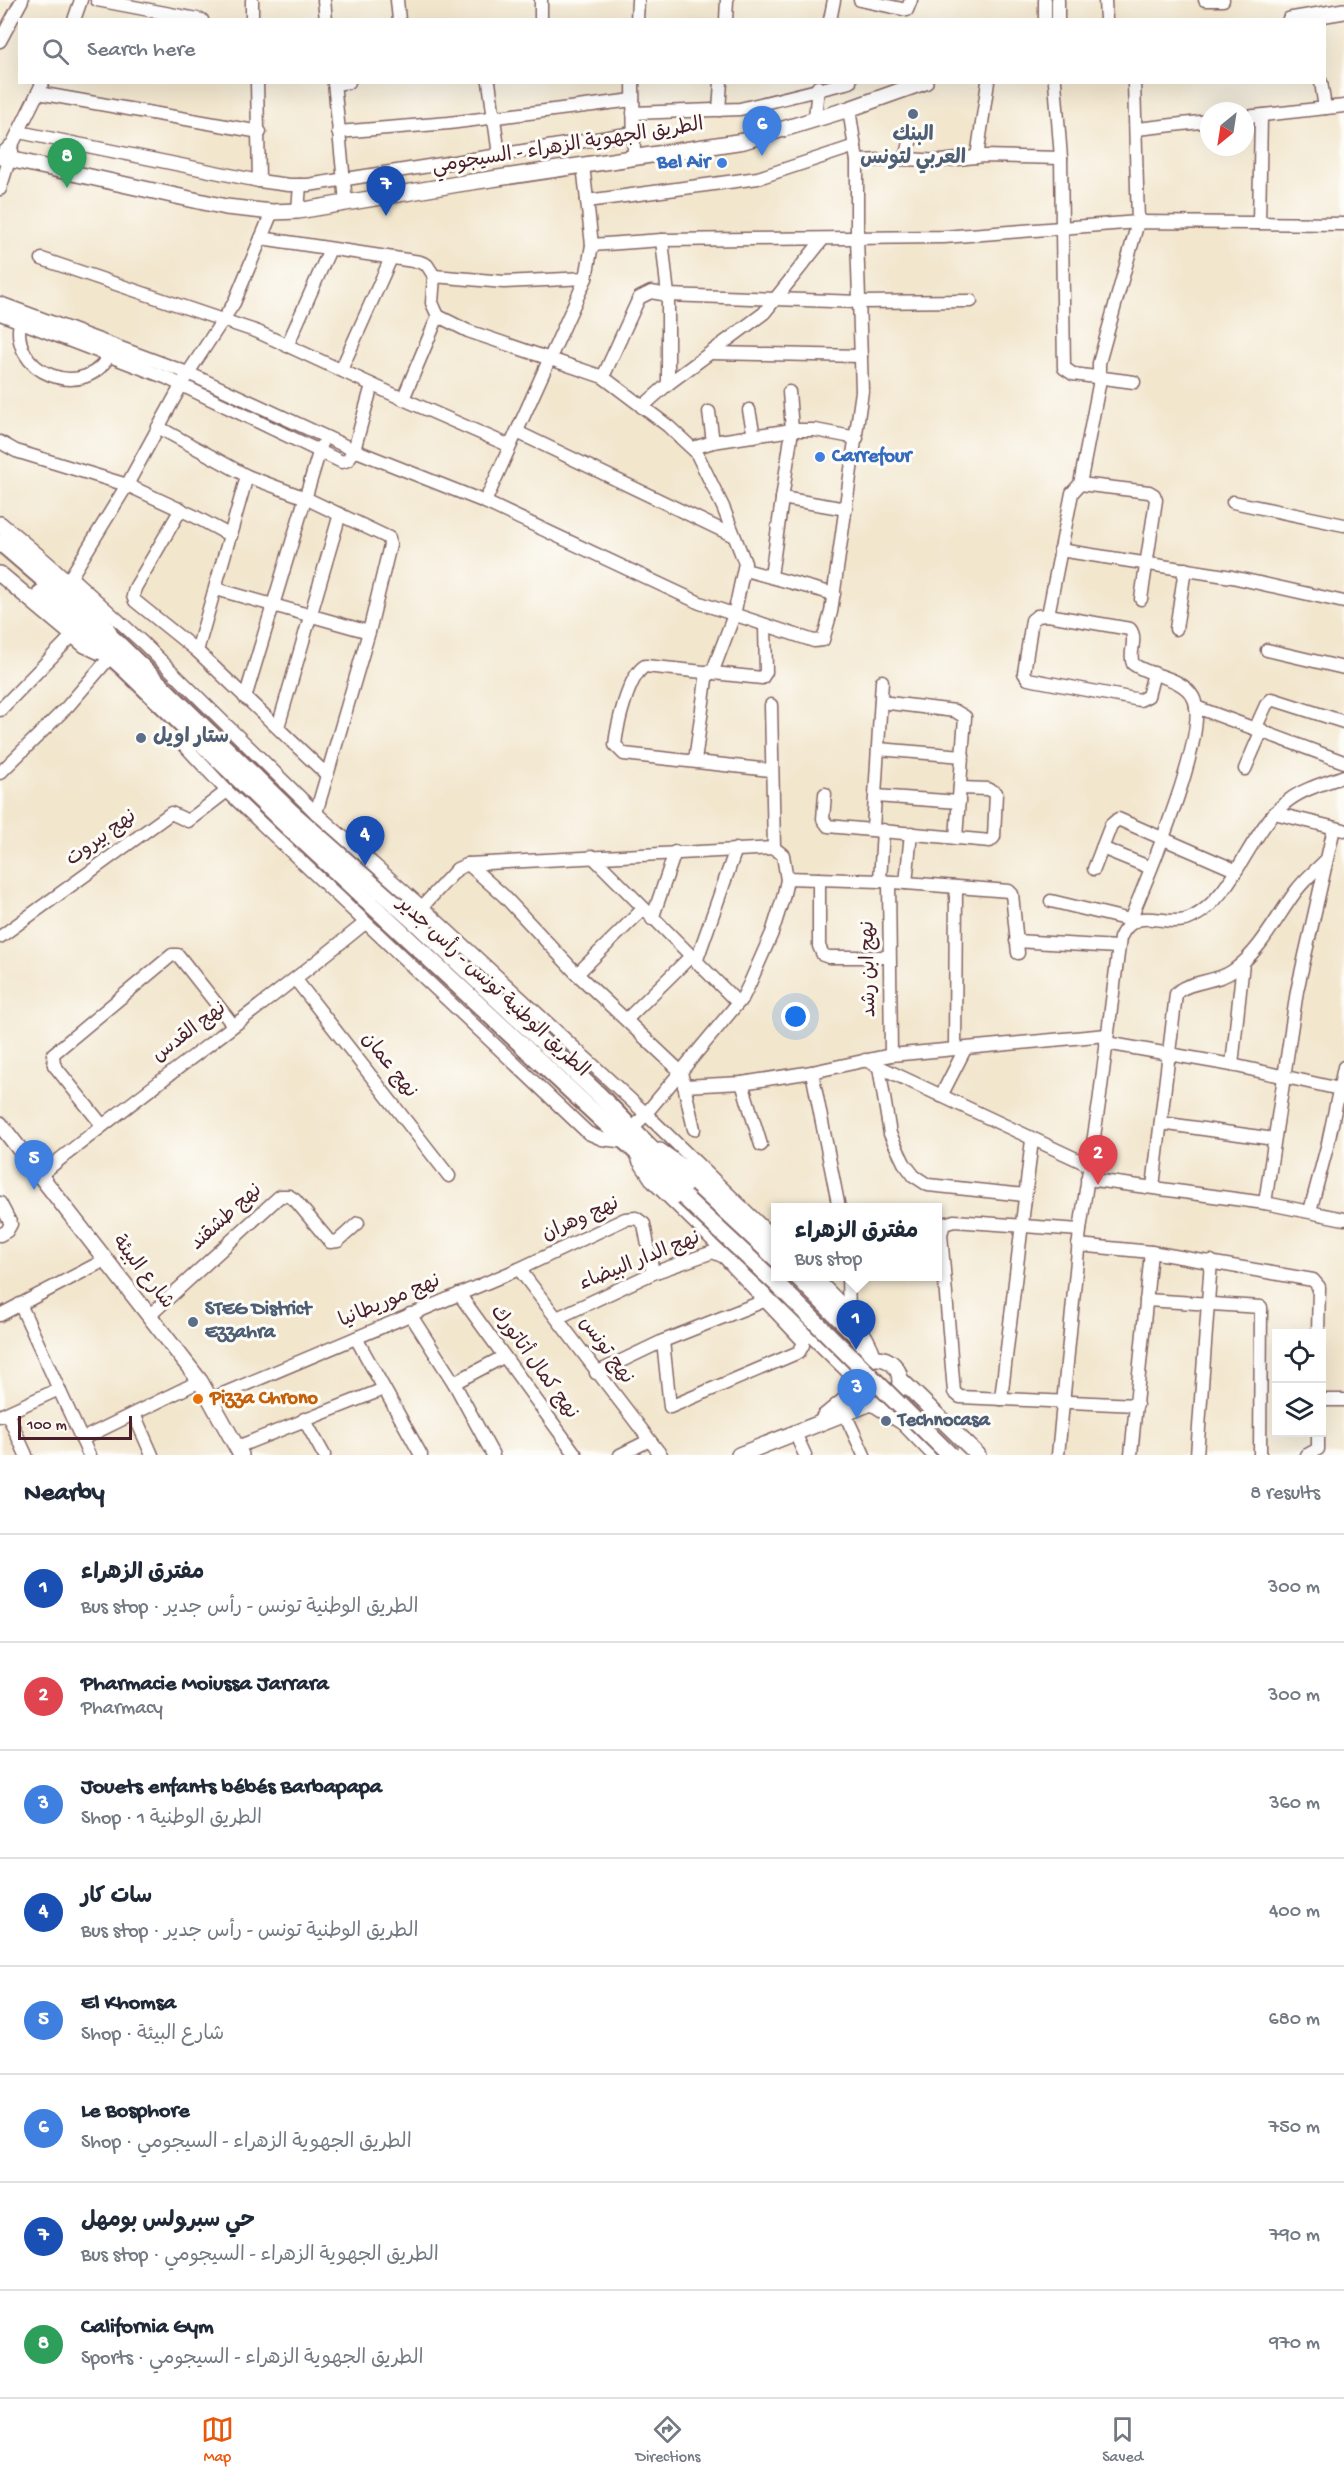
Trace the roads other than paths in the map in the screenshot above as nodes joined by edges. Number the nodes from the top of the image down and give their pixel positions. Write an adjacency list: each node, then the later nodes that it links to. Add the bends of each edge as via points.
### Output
1 (22, 0): 32 (street)
2 (81, 0): 19 (street)
3 (97, 0): 20 (street)
4 (252, 0): 21 (street)
5 (324, 0): 22 (street)
6 (397, 0): 23 (street)
7 (541, 0): 24 (street)
8 (638, 0): 25 (street)
9 (727, 0): 26 (street)
10 (834, 0): 27 (street)
11 (860, 0): 12 (street, via 908,10)
12 (911, 0)
13 (1045, 0): 28 (street)
14 (1058, 0): 29 (street)
15 (1105, 0): 30 (street)
16 (1205, 0): 17 (street)
17 (1223, 0)
18 (1344, 11): 31 (main road)
19 (75, 18)
20 (192, 18)
21 (252, 18)
22 (326, 18)
23 (399, 18)
24 (541, 18)
25 (637, 18)
26 (726, 18)
27 (830, 18)
28 (1045, 18)
29 (1058, 18)
30 (1106, 18)
31 (1302, 18)
32 (0, 41)
33 (254, 84): 58 (street)
34 (334, 84): 59 (street)
35 (489, 84): 54 (street)
36 (633, 84): 46 (street)
37 (721, 84): 50 (street)
38 (837, 84): 44 (street)
39 (919, 84): 49 (main road, الطريق الجهوية الزهراء - السيجومي)
40 (988, 84): 67 (street)
41 (1055, 84): 68 (street)
42 (1134, 84): 57 (street)
43 (1321, 84): 48 (street)
44 (818, 87): 50 (street, via 757,106); 55 (street)
45 (41, 88): 58 (street); 62 (street)
46 (633, 100): 51 (street); 54 (street)
47 (1344, 106): 48 (street)
48 (1324, 108): 53 (street)
49 (849, 109): 55 (main road, الطريق الجهوية الزهراء - السيجومي); 63 (street)
50 (719, 110): 51 (street)
51 (633, 113): 60 (street)
52 (1254, 116): 53 (street)
53 (1261, 116): 81 (street)
54 (494, 117): 59 (street); 64 (street)
55 (816, 118): 66 (main road, الطريق الجهوية الزهراء - السيجومي, via 744,141)
56 (1200, 122): 57 (street)
57 (1137, 129): 80 (street)
58 (260, 132): 73 (street)
59 (338, 132): 72 (street)
60 (633, 133): 64 (street); 66 (street)
61 (912, 134): 69 (street)
62 (16, 138): 65 (street); 73 (street)
63 (855, 147): 70 (street); 76 (street, via 758,178)
64 (499, 155): 72 (street)
65 (4, 157): 75 (street); 78 (main road, الطريق الجهوية الزهراء - السيجومي, via 226,207)
66 (634, 157): 71 (main road, الطريق الجهوية الزهراء - السيجومي)
67 (977, 157): 68 (street); 69 (street)
68 (1061, 158): 83 (street)
69 (906, 159): 70 (street)
70 (857, 161): 84 (street)
71 (583, 165): 76 (street); 77 (main road, الطريق الجهوية الزهراء - السيجومي)
72 (342, 179): 74 (street); 77 (street)
73 (259, 181): 74 (street)
74 (300, 185): 79 (street)
75 (0, 189)
76 (587, 201): 88 (street)
77 (346, 202): 79 (main road, الطريق الجهوية الزهراء - السيجومي)
78 (272, 212): 79 (main road, الطريق الجهوية الزهراء - السيجومي); 85 (street)
79 (298, 212)
80 (1138, 222): 81 (street); 83 (street); 110 (street, via 1101,355)
81 (1259, 223): 82 (street)
82 (1344, 224)
83 (1062, 228): 84 (street, via 944,237); 110 (street, via 1064,368 1072,374)
84 (857, 237): 86 (street); 97 (street)
85 (261, 238): 89 (street); 102 (street, via 234,303)
86 (823, 239): 87 (street); 95 (street)
87 (662, 240): 88 (street); 94 (street)
88 (592, 245): 93 (street)
89 (330, 249): 90 (street); 103 (street)
90 (391, 258): 92 (street, via 424,263); 108 (street)
91 (42, 259): 102 (street)
92 (434, 276): 93 (street, via 504,282); 101 (street, via 432,303)
93 (586, 278): 107 (street)
94 (668, 295): 95 (street); 111 (street, via 651,292 639,298); 113 (street)
95 (776, 299): 97 (street); 105 (street)
96 (971, 301): 97 (street)
97 (859, 302): 106 (street)
98 (0, 303): 100 (street)
99 (0, 314): 100 (street)
100 (22, 316): 104 (street); 104 (street, via 26,354 32,364 52,377 84,376 103,364)
101 (438, 316): 107 (street, via 468,331); 117 (street)
102 (223, 319): 103 (street); 109 (street)
103 (287, 346): 108 (street)
104 (112, 350): 109 (street); 114 (street)
105 (712, 354): 106 (street); 113 (street)
106 (861, 356): 126 (street, via 862,405)
107 (550, 358): 111 (street); 123 (street)
108 (341, 370): 115 (street)
109 (188, 373): 114 (street); 125 (street)
110 (1100, 376): 112 (street); 134 (street)
111 (603, 377): 118 (street)
112 (1134, 382)
113 (668, 384): 118 (street)
114 (181, 385): 121 (street); 132 (street)
115 (372, 385): 117 (street); 131 (street)
116 (789, 392): 122 (street)
117 (403, 399): 129 (street)
118 (642, 406): 130 (street)
119 (749, 410): 124 (street)
120 (709, 412): 128 (street)
121 (158, 427): 133 (street); 135 (street)
122 (792, 430): 124 (street); 126 (street); 137 (street)
123 (517, 432): 129 (street); 146 (street)
124 (754, 436): 128 (street)
125 (324, 437): 131 (street); 132 (street)
126 (857, 438): 141 (street)
127 (0, 442): 135 (street, via 16,451)
128 (713, 442): 130 (street)
129 (510, 446): 139 (street)
130 (693, 448): 146 (street)
131 (354, 450): 132 (street, via 342,462); 139 (street)
132 (318, 452): 136 (street)
133 (247, 476): 136 (street); 145 (street)
134 (1080, 484): 148 (street, via 1072,493); 150 (street, via 1155,495)
135 (128, 485): 140 (street); 155 (street)
136 (303, 497): 142 (street); 161 (street)
137 (782, 498): 141 (street); 154 (street)
138 (1233, 501): 144 (street)
139 (485, 502): 163 (street, via 670,590)
140 (181, 509): 145 (street); 171 (street, via 133,596 140,606)
141 (846, 509): 158 (street)
142 (340, 514): 162 (street); 167 (street, via 391,541)
143 (0, 524): 155 (main road)
144 (1344, 525)
145 (231, 536): 157 (street)
146 (734, 536): 152 (street)
147 (0, 542): 156 (highway, الطريق الوطنية تونس - رأس جدير)
148 (1060, 550): 150 (street); 164 (street)
149 (0, 556): 156 (highway, الطريق الوطنية تونس - رأس جدير)
150 (1147, 564): 151 (street); 159 (street)
151 (1185, 569): 160 (street); 166 (street)
152 (746, 570): 154 (street); 163 (street)
153 (0, 574): 168 (main road)
154 (771, 576): 158 (street)
155 (68, 580): 169 (main road, via 98,615); 199 (street, via 143,643)
156 (38, 582): 169 (highway, الطريق الوطنية تونس - رأس جدير)
157 (216, 589): 161 (street); 171 (street)
158 (834, 594): 165 (street, via 821,641)
159 (1141, 599)
160 (1344, 602)
161 (274, 606): 162 (street); 176 (street)
162 (311, 615): 167 (street); 182 (street)
163 (734, 615): 165 (street); 173 (street)
164 (1048, 615): 174 (street, via 1130,629 1134,635 1131,661); 174 (street, via 1035,616 1031,622 1024,673 1028,679 1140,700 1148,696)
165 (765, 627): 173 (street, via 765,676)
166 (1176, 629)
167 (369, 632): 192 (street)
168 (73, 635): 169 (main road, via 85,645); 180 (street)
169 (110, 650): 184 (highway, الطريق الوطنية تونس - رأس جدير); 191 (street, via 68,706); 257 (highway, الطريق الوطنية تونس - رأس جدير, via 415,922)
170 (1267, 650): 172 (street)
171 (197, 651): 176 (street)
172 (1344, 668)
173 (710, 672): 187 (street); 187 (street, via 645,666 640,669 633,678 616,737 616,748 624,754)
174 (1154, 674): 179 (street, via 1183,686 1192,694)
175 (882, 681): 177 (street, نهج ابن رشد)
176 (245, 698): 182 (street)
177 (881, 702): 185 (street, نهج ابن رشد); 186 (street, via 962,715 966,721)
178 (771, 705): 190 (street)
179 (1196, 706): 183 (street); 204 (street, via 1187,772)
180 (0, 710)
181 (1344, 722): 183 (street, via 1272,699 1266,705)
182 (278, 727): 192 (street)
183 (1259, 728): 188 (street); 189 (street)
184 (193, 734): 195 (street, via 185,746); 257 (highway, الطريق الوطنية تونس - رأس جدير, via 284,823)
185 (878, 749): 186 (street); 197 (street, نهج ابن رشد)
186 (963, 756): 194 (street)
187 (695, 761): 190 (street)
188 (1344, 762)
189 (1245, 769)
190 (770, 770): 206 (street)
191 (0, 773)
192 (327, 776): 199 (street)
193 (1344, 776): 200 (street, via 1301,792)
194 (960, 788): 198 (street); 205 (street, via 996,793 994,837 988,841)
195 (227, 791): 226 (street); 227 (street, نهج بيروت, via 188,821 171,813)
196 (825, 794): 202 (street, via 826,825)
197 (876, 796): 198 (street); 202 (street, نهج ابن رشد)
198 (959, 802): 205 (street)
199 (316, 813): 222 (street)
200 (1274, 813): 201 (street); 215 (street)
201 (1339, 829): 211 (street)
202 (878, 830): 203 (street); 218 (street, نهج ابن رشد)
203 (911, 833): 205 (street); 219 (street)
204 (1162, 837): 207 (street, via 1118,819 1112,823); 213 (street); 215 (street)
205 (956, 838)
206 (774, 848): 208 (street); 216 (street, via 783,855)
207 (1102, 848): 213 (street); 214 (street)
208 (736, 849): 209 (street); 230 (street)
209 (675, 852): 210 (street); 224 (street)
210 (591, 856): 212 (street); 223 (street)
211 (1325, 861): 231 (street, via 1300,886); 247 (street)
212 (468, 864): 222 (street, via 457,869); 232 (street, via 504,896)
213 (1150, 868): 225 (street)
214 (1094, 869)
215 (1236, 870): 225 (street, via 1209,905 1192,918)
216 (787, 878): 217 (street); 234 (street, via 772,933 755,975)
217 (819, 879): 218 (street); 229 (street, via 819,946 823,955)
218 (884, 881): 219 (street); 229 (street, نهج ابن رشد)
219 (906, 883): 220 (street)
220 (956, 887): 228 (street, via 1011,892 1017,947); 238 (street)
221 (1050, 901): 225 (street)
222 (422, 907): 252 (street)
223 (643, 909): 224 (street); 232 (street)
224 (652, 919): 230 (street)
225 (1129, 922): 228 (street)
226 (365, 923): 233 (street, نهج القدس); 257 (street, via 588,1132 602,1139)
227 (0, 937)
228 (1118, 947): 237 (street)
229 (888, 957): 240 (street, نهج ابن رشد)
230 (693, 959): 234 (street); 235 (street)
231 (1243, 963): 239 (street, via 1220,978 1178,991); 242 (street)
232 (577, 974): 235 (street)
233 (296, 980): 236 (street, نهج القدس); 263 (street, نهج عمان)
234 (738, 1003): 245 (street)
235 (627, 1019): 245 (street)
236 (233, 1025): 255 (street, نهج القدس); 255 (street, via 178,955 172,955 52,1054 54,1065)
237 (1106, 1039): 238 (street); 239 (street); 261 (street)
238 (960, 1049): 240 (street); 251 (street)
239 (1168, 1054): 242 (street); 253 (street)
240 (891, 1055): 241 (street)
241 (864, 1060): 243 (street); 246 (street)
242 (1232, 1065): 247 (street)
243 (879, 1067): 251 (street); 267 (street, via 890,1134 914,1176 928,1185)
244 (1344, 1067): 250 (street)
245 (681, 1072): 249 (street); 252 (street)
246 (812, 1072): 248 (street); 269 (street)
247 (1282, 1075): 250 (street); 258 (street)
248 (742, 1083): 249 (street); 260 (street)
249 (684, 1086): 256 (street)
250 (1342, 1089): 271 (street)
251 (941, 1096): 259 (street)
252 (646, 1114): 257 (street); 278 (street)
253 (1161, 1122): 258 (street); 265 (street)
254 (0, 1124): 262 (main road, شارع البيئة)
255 (102, 1125): 262 (street, نهج القدس)
256 (694, 1129)
257 (631, 1137): 266 (highway, الطريق الوطنية تونس - رأس جدير); 281 (main road, via 684,1168); 311 (main road, via 654,1181)
258 (1274, 1139): 270 (street)
259 (1032, 1140): 261 (street); 267 (street)
260 (762, 1144)
261 (1089, 1165): 264 (street)
262 (39, 1176): 283 (main road, شارع البيئة)
263 (449, 1176)
264 (1087, 1179): 265 (street); 276 (street)
265 (1153, 1187): 270 (street)
266 (687, 1193): 285 (highway, الطريق الوطنية تونس - رأس جدير); 288 (highway, الطريق الوطنية تونس - رأس جدير, bridge)
267 (1025, 1196): 274 (street)
268 (0, 1203): 277 (street, via 11,1224)
269 (838, 1203)
270 (1265, 1203): 271 (street)
271 (1310, 1211): 272 (street)
272 (1344, 1219)
273 (358, 1223): 302 (street, نهج طشقند, via 338,1241 330,1242 295,1200 280,1196)
274 (1022, 1227): 275 (street, via 950,1221); 276 (street); 317 (street)
275 (942, 1229)
276 (1080, 1230): 280 (street)
277 (0, 1234)
278 (771, 1235)
279 (942, 1242): 317 (street, via 954,1392 960,1397)
280 (1078, 1245): 282 (street); 320 (street)
281 (771, 1252)
282 (1151, 1252): 284 (street); 295 (street)
283 (105, 1260): 297 (street); 302 (main road, شارع البيئة)
284 (1211, 1262): 298 (street); 304 (street, via 1313,1280 1319,1290)
285 (771, 1266)
286 (519, 1269): 287 (street, نهج وهران, via 633,1218 644,1224); 294 (street, نهج موريطانيا); 303 (street, نهج تونس)
287 (653, 1274): 296 (street, نهج الدار البيضاء, via 713,1252 724,1257); 303 (street, نهج الدار البيضاء)
288 (771, 1278)
289 (774, 1281): 346 (highway, الطريق الوطنية تونس - رأس جدير, bridge)
290 (788, 1281): 347 (highway)
291 (801, 1281): 308 (main road)
292 (819, 1281): 299 (street)
293 (848, 1281): 299 (street)
294 (459, 1294): 300 (street, نهج موريطانيا); 307 (street, نهج كمال أتاتورك)
295 (1146, 1300): 298 (street); 322 (street)
296 (764, 1301): 306 (street); 306 (street, نهج الدار البيضاء, via 802,1341 799,1352 670,1407)
297 (20, 1304): 301 (street); 314 (street)
298 (1209, 1304): 351 (street); 352 (street, via 1261,1308)
299 (849, 1311): 308 (street, via 871,1341)
300 (410, 1314): 305 (street, نهج موريطانيا); 313 (street)
301 (0, 1315)
302 (149, 1316): 312 (main road, شارع البيئة)
303 (556, 1318): 309 (street, نهج تونس)
304 (1318, 1329)
305 (356, 1338): 315 (street); 316 (street, نهج موريطانيا)
306 (663, 1341): 309 (street)
307 (503, 1357): 313 (street); 340 (street, نهج كمال أتاتورك)
308 (874, 1359): 310 (main road, via 892,1364); 311 (main road, via 861,1366)
309 (596, 1373): 331 (street, نهج تونس)
310 (900, 1379): 321 (main road, via 890,1400); 348 (main road)
311 (855, 1380): 321 (main road, via 860,1396); 327 (main road, via 838,1407)
312 (200, 1381): 316 (main road, شارع البيئة); 324 (street)
313 (454, 1383): 339 (street)
314 (59, 1389): 323 (street); 330 (street)
315 (384, 1389): 326 (street); 338 (street)
316 (211, 1399): 332 (main road, شارع البيئة)
317 (1001, 1399): 320 (street)
318 (1326, 1400): 319 (street)
319 (1344, 1400)
320 (1062, 1401): 322 (street); 349 (street)
321 (872, 1403): 325 (main road); 345 (main road, via 904,1423)
322 (1137, 1405): 350 (street)
323 (4, 1414): 334 (street)
324 (134, 1414): 330 (street); 336 (street)
325 (845, 1414): 327 (main road); 344 (street)
326 (304, 1419): 332 (street); 337 (street)
327 (809, 1427): 328 (main road)
328 (795, 1432): 333 (main road); 343 (street)
329 (1318, 1437): 353 (street, via 1318,1449)
330 (82, 1439): 335 (street)
331 (648, 1441): 341 (street); 342 (street, نهج تونس)
332 (239, 1451)
333 (744, 1454)
334 (26, 1455)
335 (89, 1455)
336 (152, 1455)
337 (324, 1455)
338 (421, 1455)
339 (493, 1455)
340 (576, 1455)
341 (620, 1455)
342 (660, 1455)
343 (805, 1455)
344 (864, 1455)
345 (935, 1455)
346 (950, 1455)
347 (963, 1455)
348 (978, 1455)
349 (1058, 1455)
350 (1131, 1455)
351 (1197, 1455)
352 (1260, 1455)
353 (1307, 1455)

